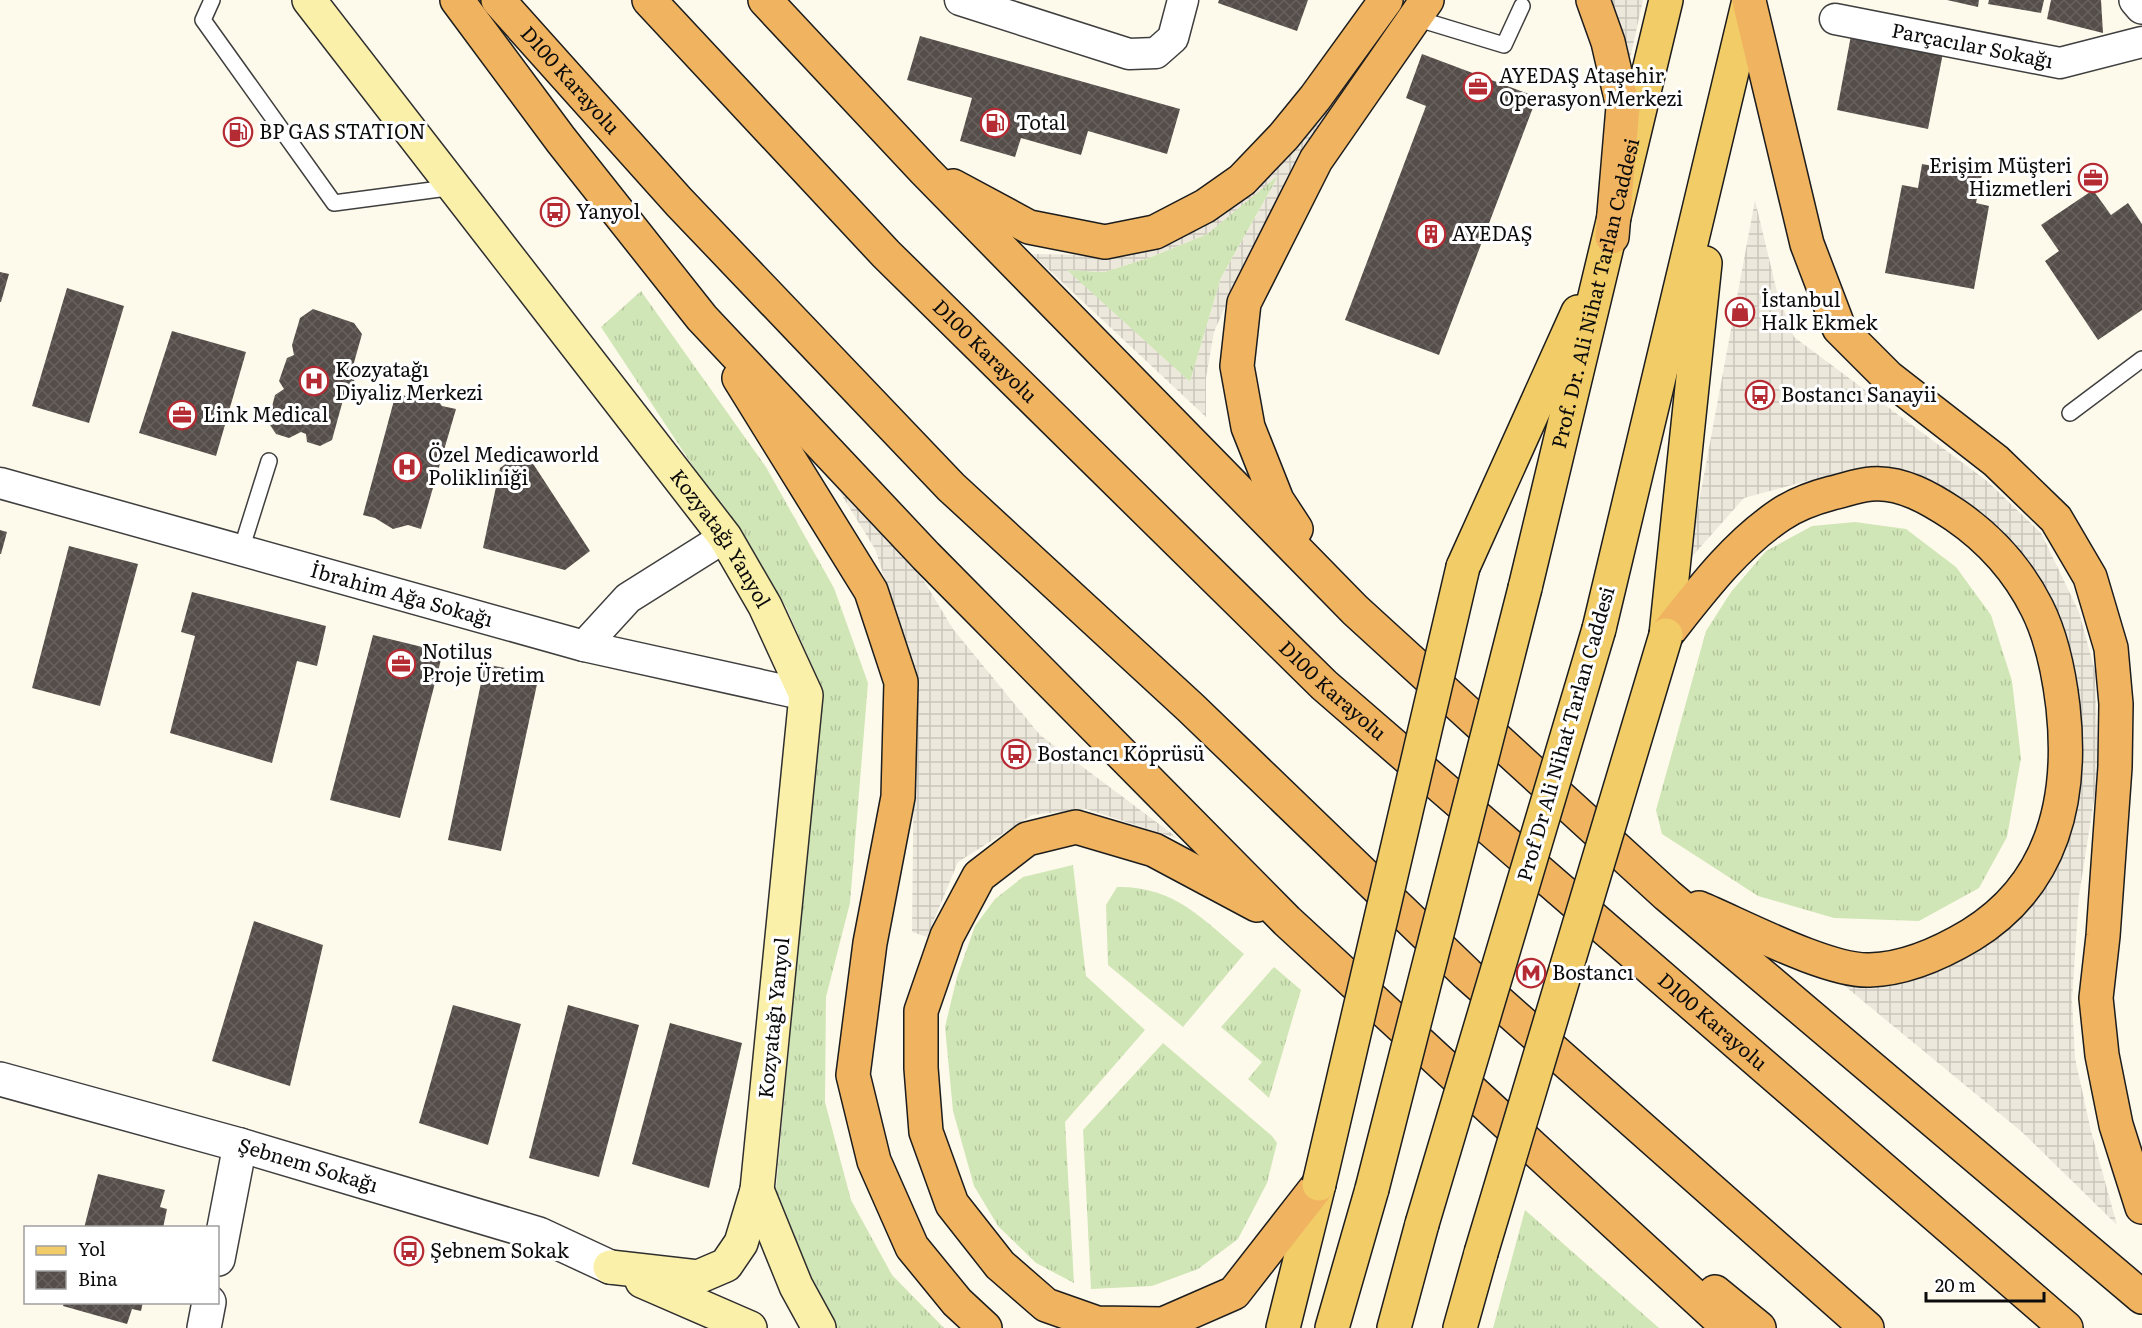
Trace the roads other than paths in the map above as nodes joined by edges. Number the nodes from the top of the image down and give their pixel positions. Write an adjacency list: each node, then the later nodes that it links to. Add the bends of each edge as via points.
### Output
1 (212, 0): 21 (lane, via 203,20 333,203)
2 (309, 0): 21 (main road, Kozyatağı Yanyol)
3 (457, 0): 23 (highway, via 561,140)
4 (498, 0): 56 (highway, D100 Karayolu, via 679,202 951,488 1191,708 1467,974)
5 (649, 0): 57 (highway, D100 Karayolu, via 886,254 1324,685)
6 (765, 0): 20 (highway)
7 (960, 0): 8 (street, via 1129,54 1156,53 1173,38)
8 (1184, 0)
9 (1386, 0): 20 (highway, via 1315,98 1242,180 1205,206 1155,232 1105,242 1029,227)
10 (1593, 0): 22 (highway, via 1608,42 1623,107)
11 (1666, 0): 22 (main road, Prof. Dr. Ali Nihat Tarlan Caddesi)
12 (2136, 0): 15 (street)
13 (1749, 1): 19 (main road); 41 (highway, via 1807,244 1839,328 1888,377 1996,461 2056,519 2090,577 2111,648 2116,704 2115,767 2096,998 2116,1125)
14 (1522, 6): 16 (lane, via 1504,45)
15 (2142, 7)
16 (1421, 9): 30 (highway, via 1316,160 1244,303 1237,366 1248,427 1277,500)
17 (1835, 19): 18 (street, Parçacılar Sokağı, via 2060,63)
18 (2142, 42)
19 (1719, 134): 31 (main road); 52 (main road, Prof Dr Ali Nihat Tarlan Caddesi, bridge, via 1599,629)
20 (925, 171): 30 (highway)
21 (455, 187): 28 (main road, Kozyatağı Yanyol)
22 (1612, 237): 39 (main road, bridge, via 1463,567); 51 (main road, Prof. Dr. Ali Nihat Tarlan Caddesi, bridge, via 1372,1189)
23 (702, 318): 35 (highway, via 917,547); 49 (highway, via 871,591 901,682 898,797 870,943 852,1075 874,1161 912,1247 957,1302)
24 (2142, 359): 25 (lane)
25 (2070, 414)
26 (269, 461): 29 (lane)
27 (0, 483): 29 (street, İbrahim Ağa Sokağı)
28 (725, 537): 32 (street, via 628,598); 33 (main road, Kozyatağı Yanyol, via 765,606)
29 (241, 550): 32 (street, İbrahim Ağa Sokağı)
30 (1329, 581): 34 (highway, via 1355,610)
31 (1666, 634): 34 (highway, via 1709,581 1758,531 1781,514 1803,502 1872,484 1915,492 1959,518 2005,558 2038,609 2061,688 2067,769 2052,840 2019,895 2004,912 1978,930 1944,951 1913,962 1869,970 1830,964); 53 (main road, bridge)
32 (584, 646): 33 (street, İbrahim Ağa Sokağı)
33 (806, 695): 40 (main road, Kozyatağı Yanyol)
34 (1667, 894): 44 (highway)
35 (1287, 921): 38 (highway); 39 (highway, via 1154,850 1076,827 1027,839 979,876 947,936 928,990 921,1011 926,1132 952,1204 1000,1265 1046,1305 1097,1323 1163,1324 1234,1293)
36 (0, 1079): 37 (street, Şebnem Sokağı)
37 (240, 1145): 42 (street); 43 (street, Şebnem Sokağı, via 539,1234)
38 (1559, 1172): 54 (highway); 55 (highway)
39 (1319, 1184): 50 (main road)
40 (757, 1190): 43 (main road, Kozyatağı Yanyol, via 741,1243 726,1265 698,1276); 48 (main road, via 796,1286)
41 (2142, 1207)
42 (219, 1254)
43 (610, 1267): 47 (main road)
44 (2142, 1297)
45 (209, 1304): 46 (street)
46 (204, 1328)
47 (750, 1328)
48 (819, 1328)
49 (985, 1328)
50 (1283, 1328)
51 (1332, 1328)
52 (1394, 1328)
53 (1460, 1328)
54 (1729, 1328)
55 (1759, 1328)
56 (1867, 1328)
57 (2066, 1328)

